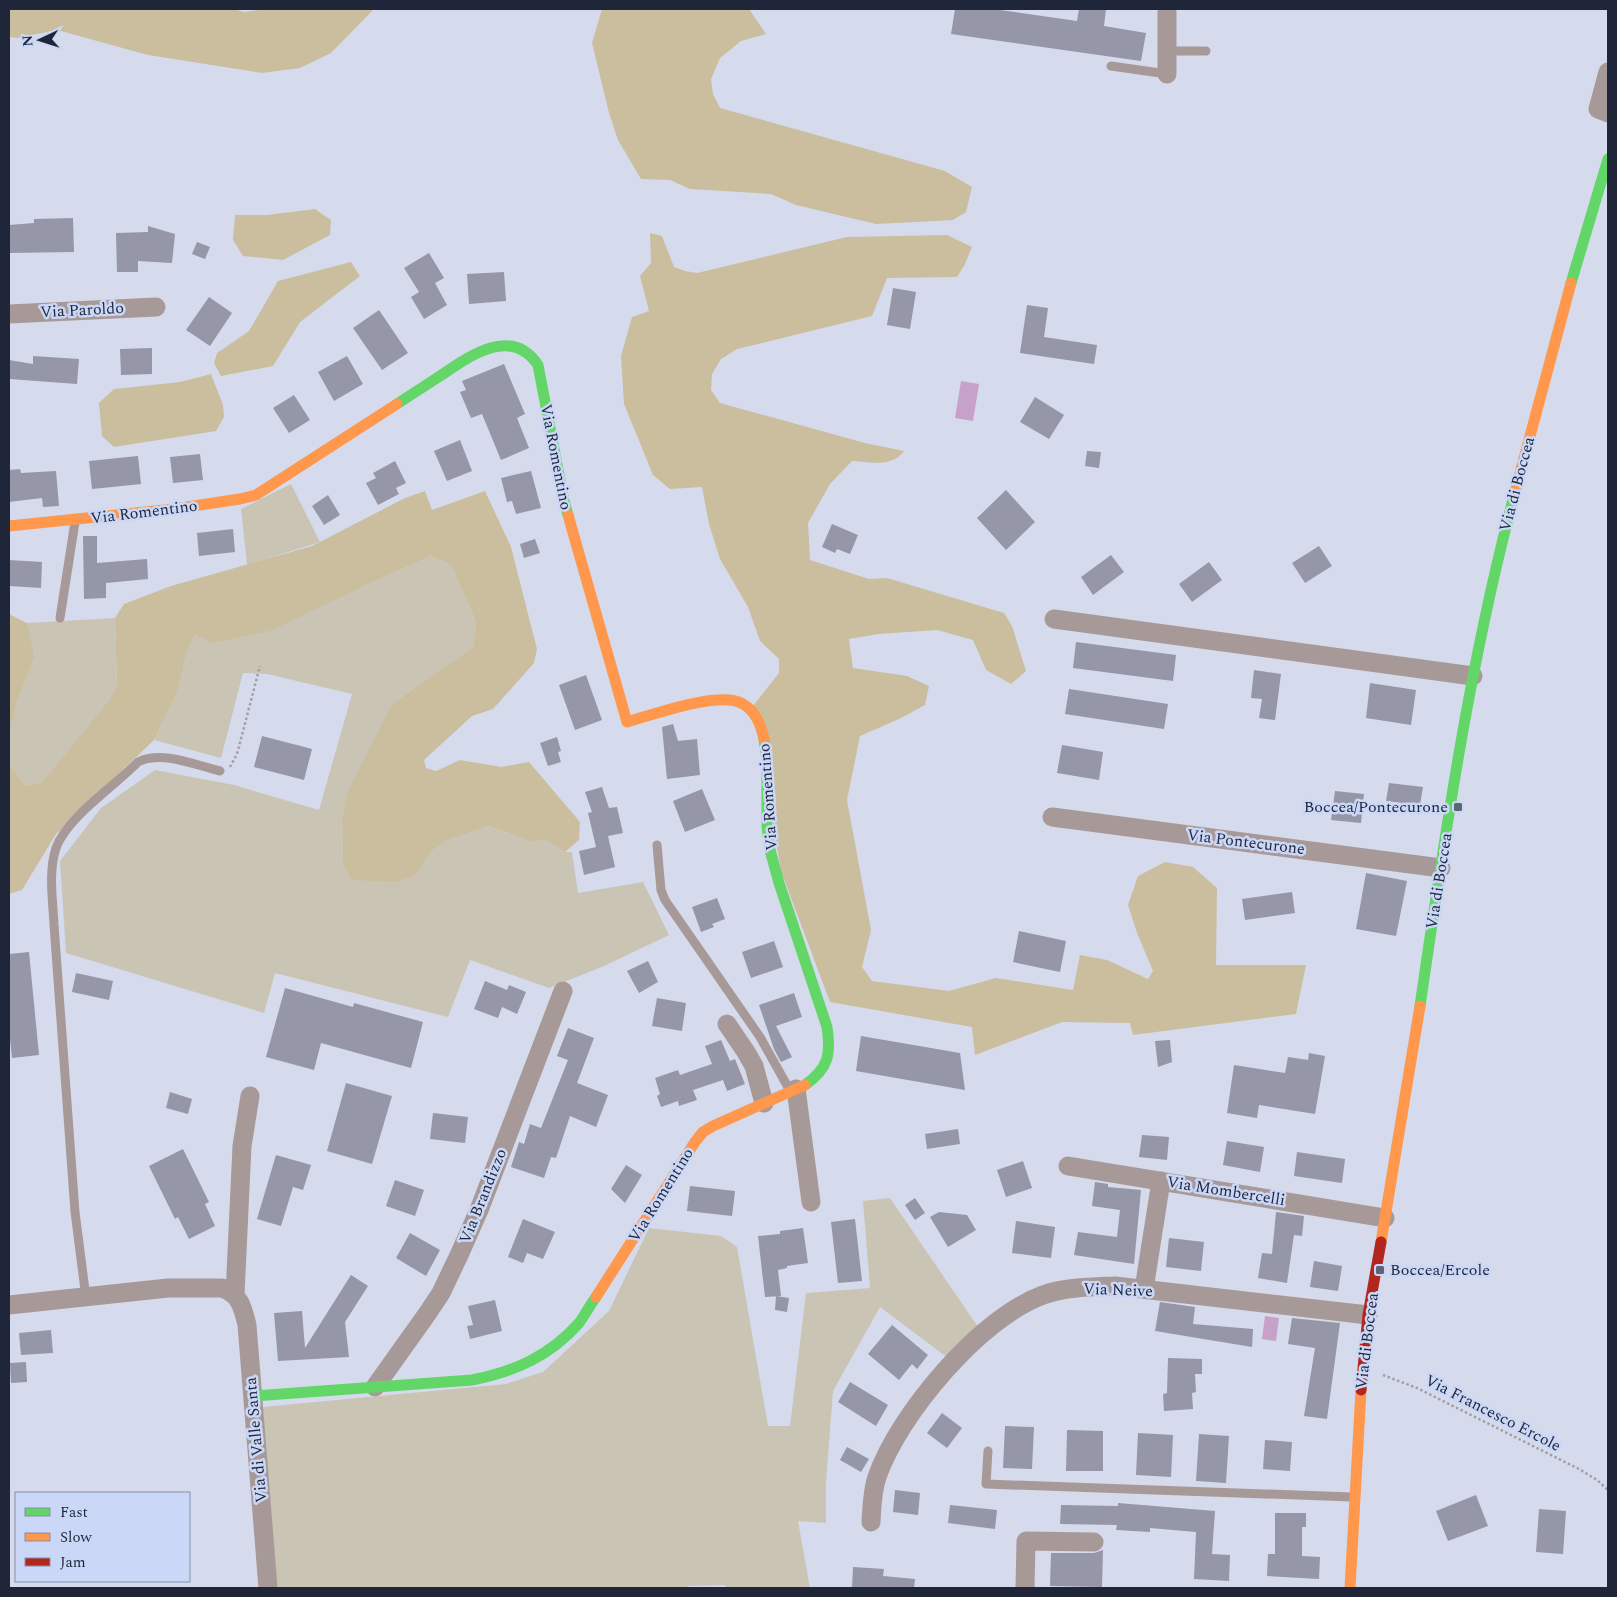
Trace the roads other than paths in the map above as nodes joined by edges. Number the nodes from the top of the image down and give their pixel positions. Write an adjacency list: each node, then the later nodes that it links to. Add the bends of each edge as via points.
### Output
1 (1167, 9): 2 (street)
2 (1167, 51): 3 (lane); 6 (street)
3 (1206, 51)
4 (1111, 66): 6 (lane)
5 (1608, 72): 7 (street, via 1598,109)
6 (1167, 74)
7 (1608, 113)
8 (1608, 159): 15 (street, Via di Boccea, via 1570,285 1499,553)
9 (156, 307): 10 (street, Via Paroldo)
10 (9, 314)
11 (75, 520): 12 (street, Via Romentino); 13 (lane); 22 (street, Via Romentino, via 240,500 256,495 480,351 514,346 530,352 540,373 569,522 627,722 698,703 734,700 748,707 763,732 767,756 766,808 770,850 830,1039 830,1051 822,1071)
12 (9, 526)
13 (60, 618)
14 (1054, 619): 15 (street)
15 (1473, 676): 19 (street, Via di Boccea)
16 (220, 771): 31 (lane, via 163,757 144,759 70,825 56,848 52,870 54,925 75,1212)
17 (1052, 817): 19 (street, Via Pontecurone)
18 (657, 845): 22 (lane, via 660,883 665,900 760,1037)
19 (1441, 868): 28 (street, Via di Boccea)
20 (563, 991): 34 (street, Via Brandizzo, via 460,1253 427,1314)
21 (727, 1024): 24 (street, via 754,1066)
22 (793, 1091): 24 (street, Via Romentino); 27 (street)
23 (250, 1096): 30 (street, via 242,1146)
24 (764, 1103): 34 (street, Via Romentino, via 703,1132 580,1322 542,1356 490,1377)
25 (1068, 1166): 26 (street, Via Mombercelli)
26 (1161, 1181): 28 (street, Via Mombercelli); 29 (street)
27 (811, 1202)
28 (1385, 1218): 33 (street, Via di Boccea)
29 (1144, 1289): 33 (street, Via Neive); 38 (street, Via Neive, via 1114,1286 1079,1288 1043,1295 1006,1314 981,1334 934,1384 902,1428 877,1478)
30 (235, 1295): 31 (street, via 222,1288 168,1288); 35 (street, Via di Valle Santa, via 243,1307 247,1325)
31 (86, 1298): 32 (street)
32 (9, 1305)
33 (1368, 1315): 37 (street, Via di Boccea)
34 (375, 1387): 35 (street, Via Romentino)
35 (253, 1396): 40 (street, Via di Valle Santa)
36 (988, 1451): 37 (lane, via 986,1484)
37 (1355, 1498): 42 (street, Via di Boccea)
38 (871, 1522)
39 (1094, 1542): 41 (street, via 1026,1541)
40 (268, 1588)
41 (1025, 1588)
42 (1350, 1588)

